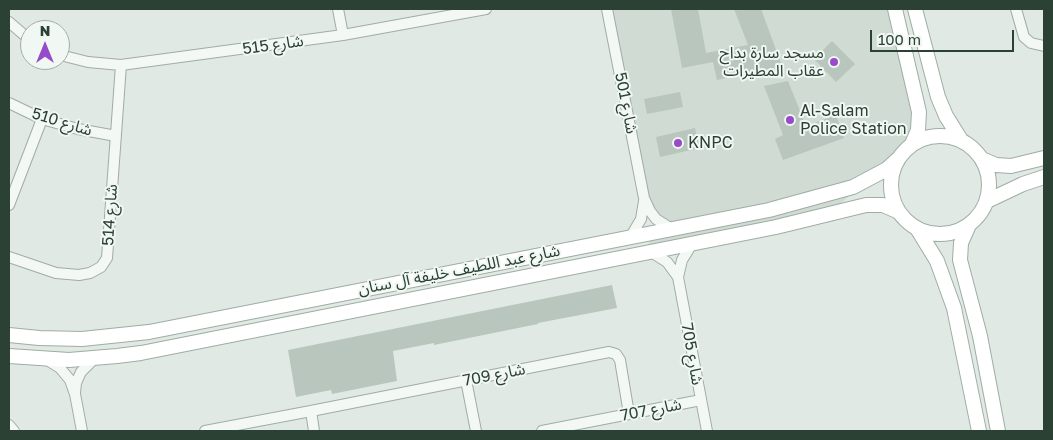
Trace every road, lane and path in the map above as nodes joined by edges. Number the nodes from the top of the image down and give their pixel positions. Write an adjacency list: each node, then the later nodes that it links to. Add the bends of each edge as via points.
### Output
1 (338, 9): 9 (street)
2 (486, 9): 9 (street, شارع 515)
3 (607, 9): 24 (street, شارع 501)
4 (895, 9): 17 (street, via 919,112 918,130)
5 (915, 9): 16 (street, via 938,97)
6 (1016, 9): 10 (street, via 1024,37 1031,44)
7 (9, 22): 8 (street)
8 (20, 33)
9 (343, 35): 12 (street, شارع 515)
10 (1044, 46)
11 (70, 57): 12 (street, شارع 515)
12 (122, 65): 15 (street, شارع 514)
13 (9, 103): 14 (street, شارع 510)
14 (42, 119): 15 (street, شارع 510); 26 (street)
15 (116, 136): 34 (street, شارع 514, via 107,258 101,268 79,275 56,273)
16 (960, 140): 17 (street, via 941,136); 20 (street)
17 (912, 144): 19 (street)
18 (1044, 158): 21 (street)
19 (898, 159): 27 (street, via 890,186); 29 (street, شارع عبد اللطيف خليفة آل سنان, via 876,176 841,190 769,210)
20 (982, 159): 21 (street, via 996,165); 25 (street, via 989,175)
21 (1018, 165): 23 (street, via 1017,176)
22 (1044, 177): 23 (street)
23 (1023, 184): 25 (street)
24 (644, 198): 29 (street, شارع 501, via 656,219); 31 (street, شارع 501, via 641,219)
25 (987, 201): 28 (street, via 980,215)
26 (9, 205)
27 (899, 212): 30 (street); 32 (street, شارع عبد اللطيف خليفة آل سنان, via 883,205 866,205)
28 (969, 225): 30 (street, via 944,234); 58 (street, via 961,243 960,260 978,328)
29 (670, 228): 31 (street, شارع عبد اللطيف خليفة آل سنان)
30 (918, 230): 56 (street, via 937,261 954,308)
31 (631, 236): 35 (street, شارع عبد اللطيف خليفة آل سنان)
32 (692, 244): 33 (street, شارع عبد اللطيف خليفة آل سنان); 36 (street, شارع 705, via 682,260)
33 (651, 252): 36 (street, via 667,262); 37 (street, شارع عبد اللطيف خليفة آل سنان)
34 (9, 257)
35 (445, 273): 37 (street); 38 (street, via 433,288 384,298); 39 (street, شارع عبد اللطيف خليفة آل سنان, via 127,335 59,339)
36 (678, 277): 45 (street, شارع 705)
37 (454, 290): 38 (street, شارع عبد اللطيف خليفة آل سنان)
38 (361, 308): 41 (street, شارع عبد اللطيف خليفة آل سنان, via 141,353)
39 (9, 335)
40 (9, 356): 42 (street, شارع عبد اللطيف خليفة آل سنان)
41 (94, 359): 42 (street, شارع عبد اللطيف خليفة آل سنان); 44 (street, via 78,377)
42 (46, 360): 44 (street, via 65,374)
43 (466, 380): 46 (street, شارع 709); 47 (street, شارع 709, via 612,352 620,360); 53 (street)
44 (75, 394): 50 (street)
45 (701, 400): 47 (street, شارع 707); 55 (street, شارع 705)
46 (311, 411): 51 (street, شارع 709); 52 (street)
47 (629, 414): 54 (street, شارع 707)
48 (9, 426): 49 (street)
49 (14, 431)
50 (82, 431)
51 (205, 431)
52 (314, 431)
53 (476, 431)
54 (542, 431)
55 (707, 431)
56 (980, 431): 57 (street, via 987,428)
57 (991, 431)
58 (998, 431)

